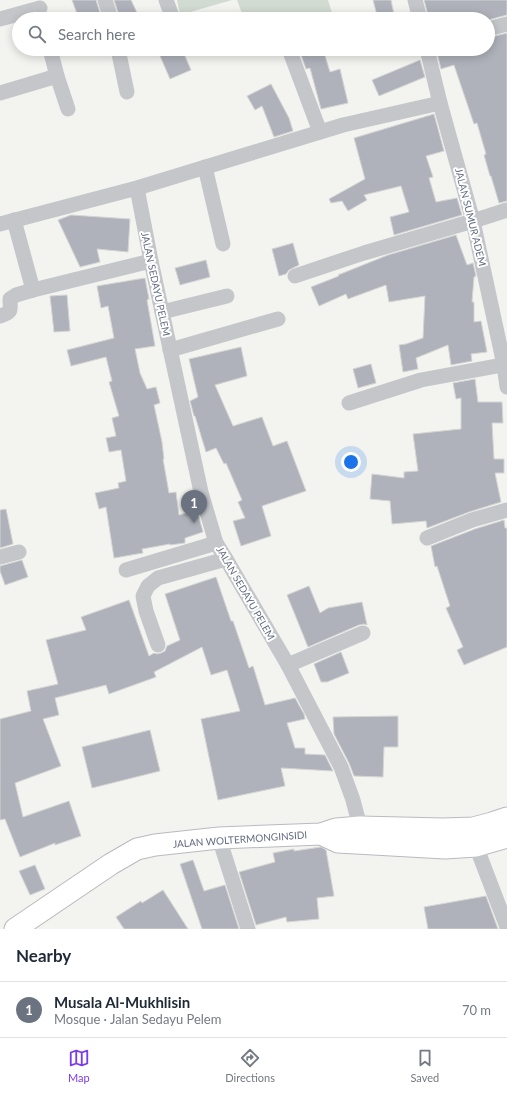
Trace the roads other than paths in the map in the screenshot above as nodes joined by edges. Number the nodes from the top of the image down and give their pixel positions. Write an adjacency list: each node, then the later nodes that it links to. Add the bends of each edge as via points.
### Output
1 (105, 0): 6 (street)
2 (166, 0): 7 (street)
3 (414, 0): 8 (street)
4 (40, 9): 5 (street)
5 (28, 12)
6 (109, 12)
7 (170, 12)
8 (418, 12)
9 (12, 16): 10 (street)
10 (0, 19)
11 (507, 24): 12 (street)
12 (495, 27)
13 (52, 56): 17 (street)
14 (119, 56): 18 (street)
15 (292, 56): 22 (street)
16 (429, 56): 20 (street, JALAN SUMUR ADEM)
17 (57, 76): 19 (street); 21 (street)
18 (127, 92)
19 (0, 94)
20 (440, 103): 22 (street); 26 (street, JALAN SUMUR ADEM)
21 (68, 109)
22 (320, 132): 23 (street)
23 (205, 167): 24 (street); 28 (street)
24 (137, 188): 27 (street); 29 (street, JALAN SEDAYU PELEM)
25 (507, 210): 26 (street)
26 (473, 221): 30 (street); 37 (street, JALAN SUMUR ADEM)
27 (7, 222): 31 (street)
28 (223, 244)
29 (151, 261): 31 (street); 33 (street, JALAN SEDAYU PELEM)
30 (295, 276)
31 (33, 290): 34 (street, via 12,297 10,312)
32 (227, 296): 33 (street)
33 (162, 312): 36 (street, JALAN SEDAYU PELEM)
34 (0, 316)
35 (278, 319): 36 (street)
36 (170, 350): 42 (street, JALAN SEDAYU PELEM, via 201,492)
37 (505, 364): 38 (street, JALAN SUMUR ADEM); 39 (street, via 421,380)
38 (507, 387)
39 (349, 403)
40 (507, 510): 41 (street, via 472,520)
41 (427, 538)
42 (216, 543): 45 (street, JALAN SEDAYU PELEM); 46 (street)
43 (19, 552): 44 (street)
44 (0, 557)
45 (226, 559): 48 (street, via 158,578 148,586 143,596); 49 (street, JALAN SEDAYU PELEM)
46 (126, 570)
47 (363, 633): 49 (street)
48 (158, 645)
49 (288, 665): 51 (street, JALAN SEDAYU PELEM, via 341,767 353,800)
50 (507, 818): 54 (main road, JALAN WOLTERMONGINSIDI)
51 (359, 835): 53 (main road, JALAN WOLTERMONGINSIDI, via 338,842 321,834); 54 (main road, JALAN WOLTERMONGINSIDI)
52 (507, 837): 55 (main road, JALAN WOLTERMONGINSIDI)
53 (219, 838): 57 (main road, JALAN WOLTERMONGINSIDI, via 137,849); 58 (street)
54 (444, 838): 55 (main road, JALAN WOLTERMONGINSIDI)
55 (476, 846): 56 (street)
56 (507, 927)
57 (15, 929)
58 (248, 929)

